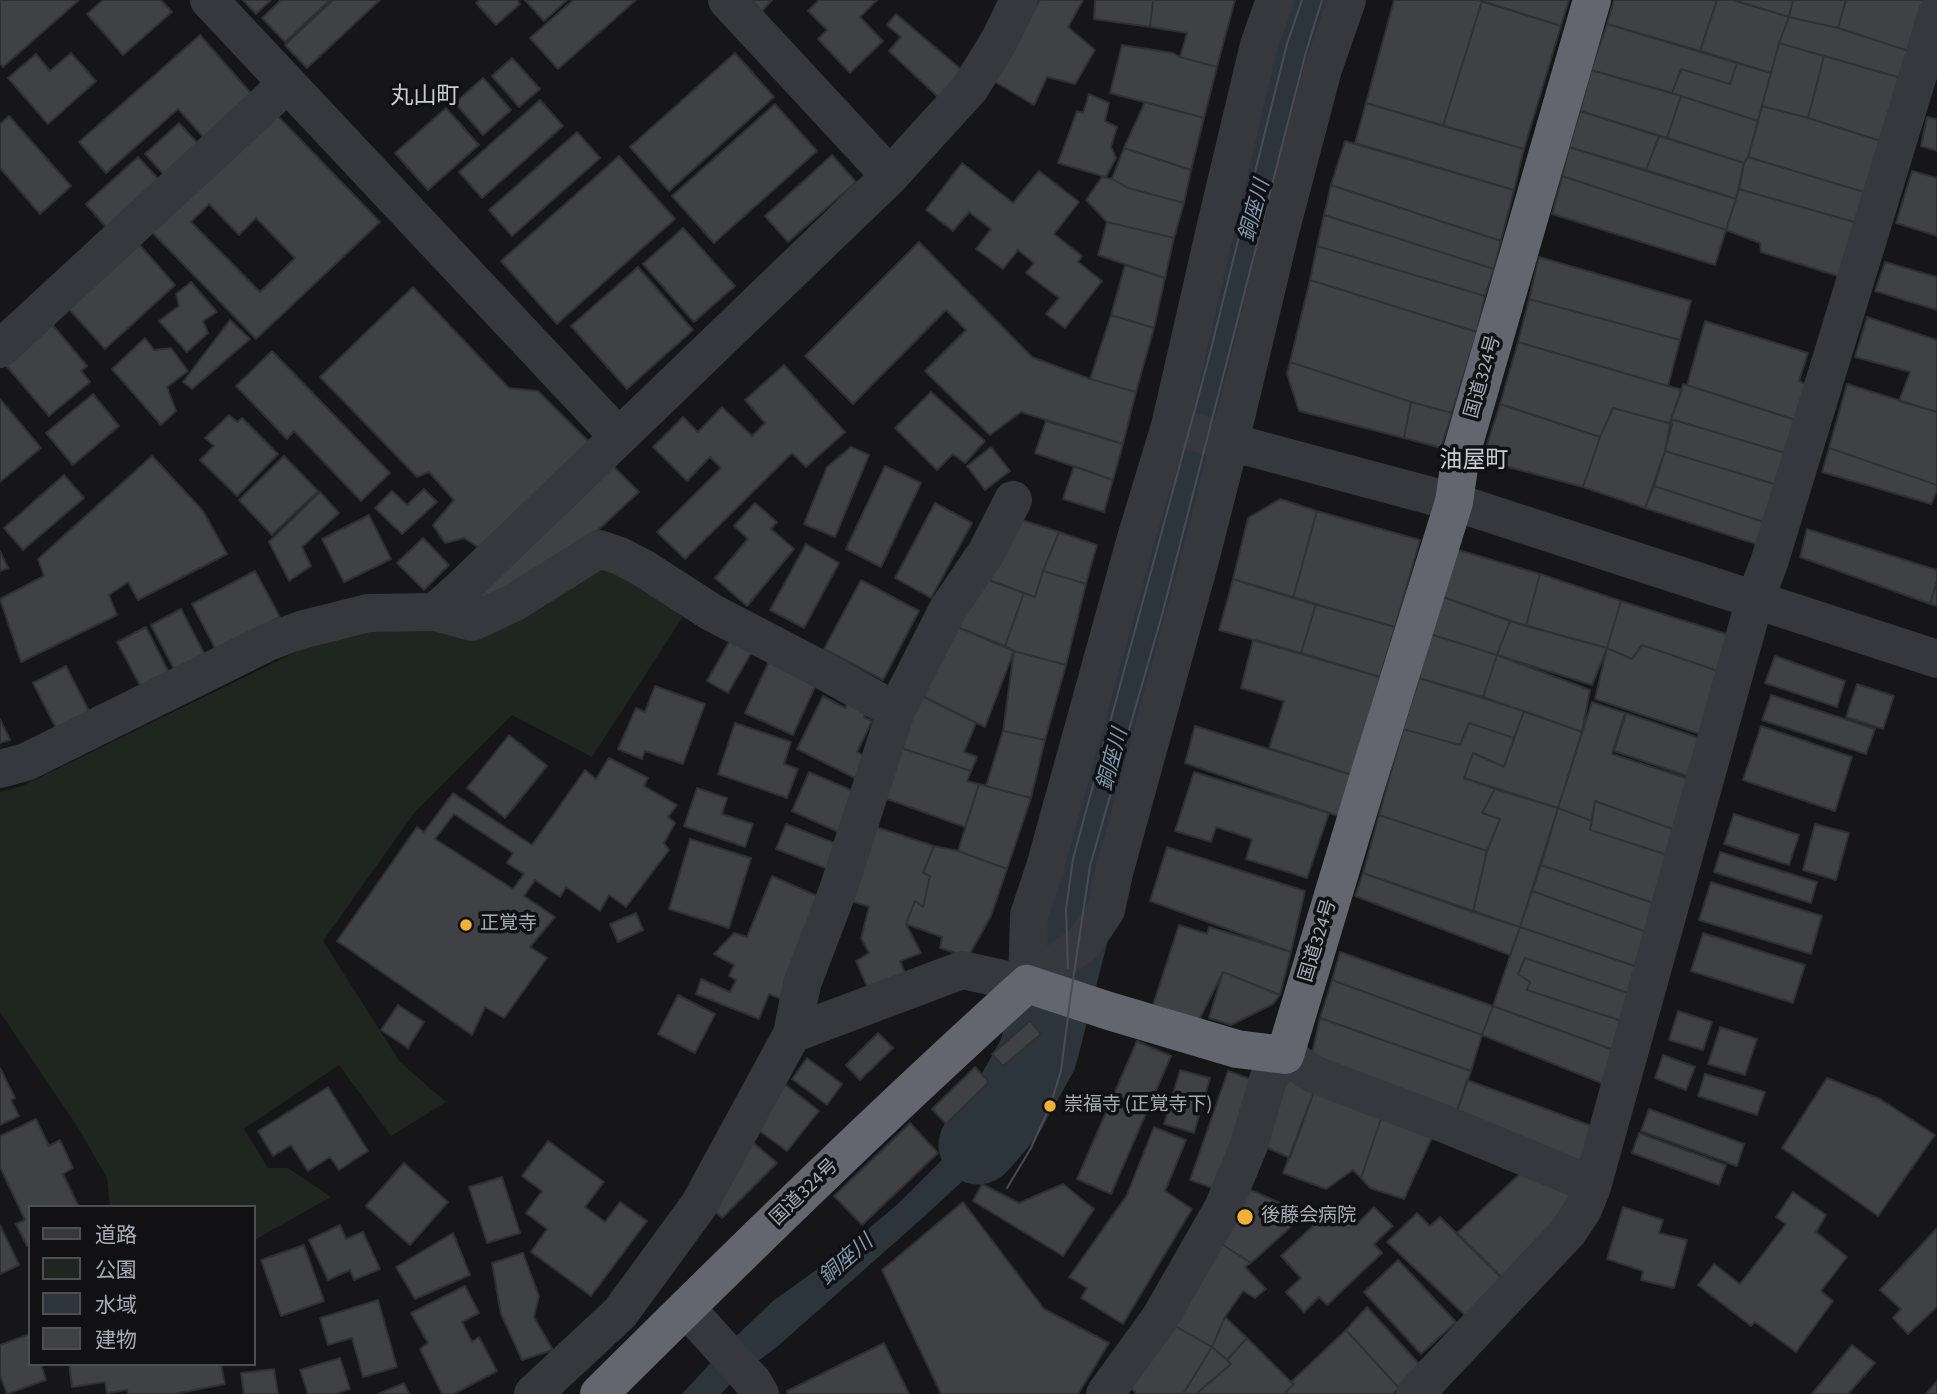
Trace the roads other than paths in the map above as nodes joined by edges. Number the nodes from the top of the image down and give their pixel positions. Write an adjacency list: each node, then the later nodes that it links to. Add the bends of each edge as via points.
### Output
1 (209, 0): 8 (street)
2 (727, 0): 9 (street)
3 (1019, 0): 9 (street, via 970,88)
4 (1275, 0): 11 (street, via 1259,45)
5 (1347, 0): 13 (street, via 1322,69)
6 (1592, 0): 15 (highway, 国道324号, via 1461,454)
7 (1937, 13): 16 (street)
8 (287, 84): 10 (street); 12 (street)
9 (890, 176): 12 (street)
10 (0, 349)
11 (1170, 426): 13 (street); 21 (street, via 1029,915)
12 (619, 438): 17 (street)
13 (1230, 442): 15 (street); 21 (street, via 1106,910 1084,943)
14 (1013, 500): 19 (street, via 986,553 948,609)
15 (1454, 502): 16 (street); 23 (highway, 国道324号)
16 (1755, 600): 18 (street); 24 (street)
17 (435, 612): 19 (street, via 472,622 515,602 599,549 643,568 711,612); 20 (street, via 368,613 301,630 26,762)
18 (1937, 659)
19 (896, 711): 22 (street, via 802,984)
20 (0, 769)
21 (1027, 984): 22 (street, via 962,970); 23 (highway, via 1237,1049); 25 (highway, 国道324号)
22 (792, 1034): 27 (street, via 699,1205 620,1313)
23 (1285, 1055): 24 (street, via 1313,1074); 29 (street, via 1268,1080 1249,1145 1223,1208 1160,1318)
24 (1592, 1187): 30 (street, via 1568,1232)
25 (686, 1308): 26 (street); 28 (highway, 国道324号)
26 (757, 1388)
27 (533, 1394)
28 (599, 1394)
29 (1105, 1394)
30 (1415, 1394)

